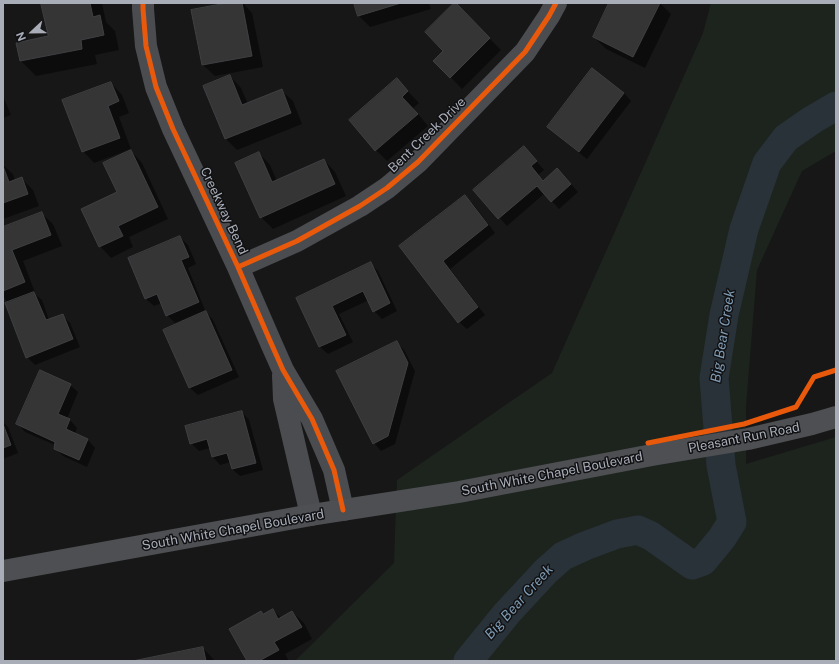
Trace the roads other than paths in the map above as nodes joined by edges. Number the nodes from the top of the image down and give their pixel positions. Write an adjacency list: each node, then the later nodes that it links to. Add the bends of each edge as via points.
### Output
1 (143, 3): 3 (street, Creekway Bend, via 146,46 156,87)
2 (556, 3): 3 (street, Bent Creek Drive, via 525,52 408,171 387,188 297,241)
3 (238, 267): 4 (street, Creekway Bend)
4 (283, 370): 7 (street, Creekway Bend, via 312,419 334,470); 8 (street, Creekway Bend, via 284,399)
5 (836, 417): 6 (main road, Pleasant Run Road, via 748,439)
6 (652, 455): 7 (main road, South White Chapel Boulevard, via 459,492)
7 (343, 510): 8 (main road, South White Chapel Boulevard)
8 (311, 515): 9 (main road, South White Chapel Boulevard)
9 (3, 571)

